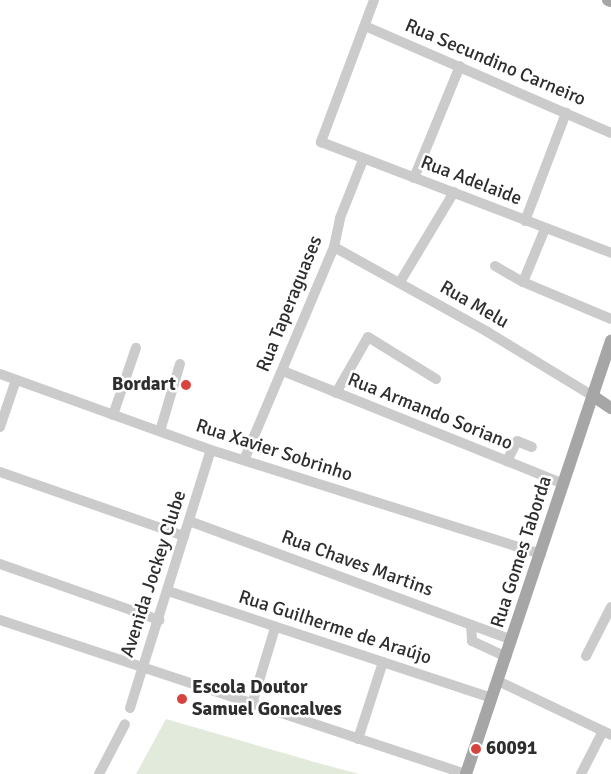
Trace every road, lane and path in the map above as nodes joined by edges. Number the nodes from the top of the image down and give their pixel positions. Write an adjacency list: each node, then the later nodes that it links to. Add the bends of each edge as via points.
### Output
1 (374, 0): 2 (street)
2 (365, 26): 3 (street, Rua Secundino Carneiro); 6 (street, Rua Adelaide, via 321,140)
3 (460, 66): 4 (street, Rua Secundino Carneiro); 7 (street)
4 (566, 113): 5 (street, Rua Secundino Carneiro); 9 (street)
5 (611, 133)
6 (363, 160): 7 (street, Rua Adelaide); 11 (street, Rua Taperaguases, via 340,218)
7 (414, 178): 8 (street, Rua Adelaide)
8 (454, 192): 9 (street, Rua Adelaide); 14 (street)
9 (525, 220): 10 (street, Rua Adelaide)
10 (545, 229): 12 (street, Rua Adelaide); 15 (street)
11 (334, 247): 14 (street, Rua Melu); 20 (street, Rua Taperaguases)
12 (611, 253)
13 (495, 266): 15 (street)
14 (400, 282): 25 (street, Rua Melu)
15 (523, 282): 16 (street)
16 (611, 319)
17 (611, 341): 25 (main road, Rua Gomes Taborda)
18 (136, 348): 27 (street)
19 (180, 364): 29 (street)
20 (282, 371): 24 (street, Rua Armando Soriano); 32 (street, Rua Taperaguases)
21 (0, 374): 23 (street, Rua Xavier Sobrinho)
22 (436, 379): 24 (street, via 368,337)
23 (16, 380): 27 (street, Rua Xavier Sobrinho); 28 (street)
24 (336, 393): 33 (street, Rua Armando Soriano)
25 (593, 396): 26 (main road); 35 (main road, Rua Gomes Taborda)
26 (611, 408)
27 (113, 415): 29 (street, Rua Xavier Sobrinho)
28 (0, 427)
29 (160, 431): 31 (street, Rua Xavier Sobrinho)
30 (532, 447): 33 (street, via 518,441)
31 (212, 450): 32 (street, Rua Xavier Sobrinho); 36 (street, Avenida Jockey Clube)
32 (244, 460): 38 (street, Rua Xavier Sobrinho)
33 (507, 462): 35 (street, Rua Armando Soriano)
34 (0, 472): 37 (street)
35 (564, 484): 38 (main road, Rua Gomes Taborda)
36 (189, 521): 37 (street, Avenida Jockey Clube); 44 (street, Rua Chaves Martins)
37 (184, 536): 40 (street, Avenida Jockey Clube)
38 (541, 554): 46 (main road, Rua Gomes Taborda)
39 (0, 564): 43 (street)
40 (168, 591): 43 (street, Avenida Jockey Clube); 45 (street, Rua Guilherme de Araújo)
41 (611, 607): 47 (street)
42 (0, 620): 50 (street)
43 (159, 620): 50 (street, Avenida Jockey Clube)
44 (471, 625): 46 (street, Rua Chaves Martins); 48 (street, via 472,641)
45 (275, 628): 49 (street, Rua Guilherme de Araújo); 53 (street)
46 (512, 640): 48 (main road, Rua Gomes Taborda)
47 (586, 656)
48 (506, 657): 51 (main road, Rua Gomes Taborda)
49 (383, 662): 52 (street, Rua Guilherme de Araújo); 57 (street)
50 (142, 668): 53 (street); 54 (street, Avenida Jockey Clube)
51 (498, 681): 52 (main road, Rua Gomes Taborda); 56 (street)
52 (492, 698): 59 (main road, Rua Gomes Taborda)
53 (252, 704): 57 (street)
54 (130, 708)
55 (125, 724): 58 (street)
56 (607, 733): 60 (street)
57 (358, 739): 59 (street)
58 (99, 774)
59 (466, 774)
60 (581, 774)

